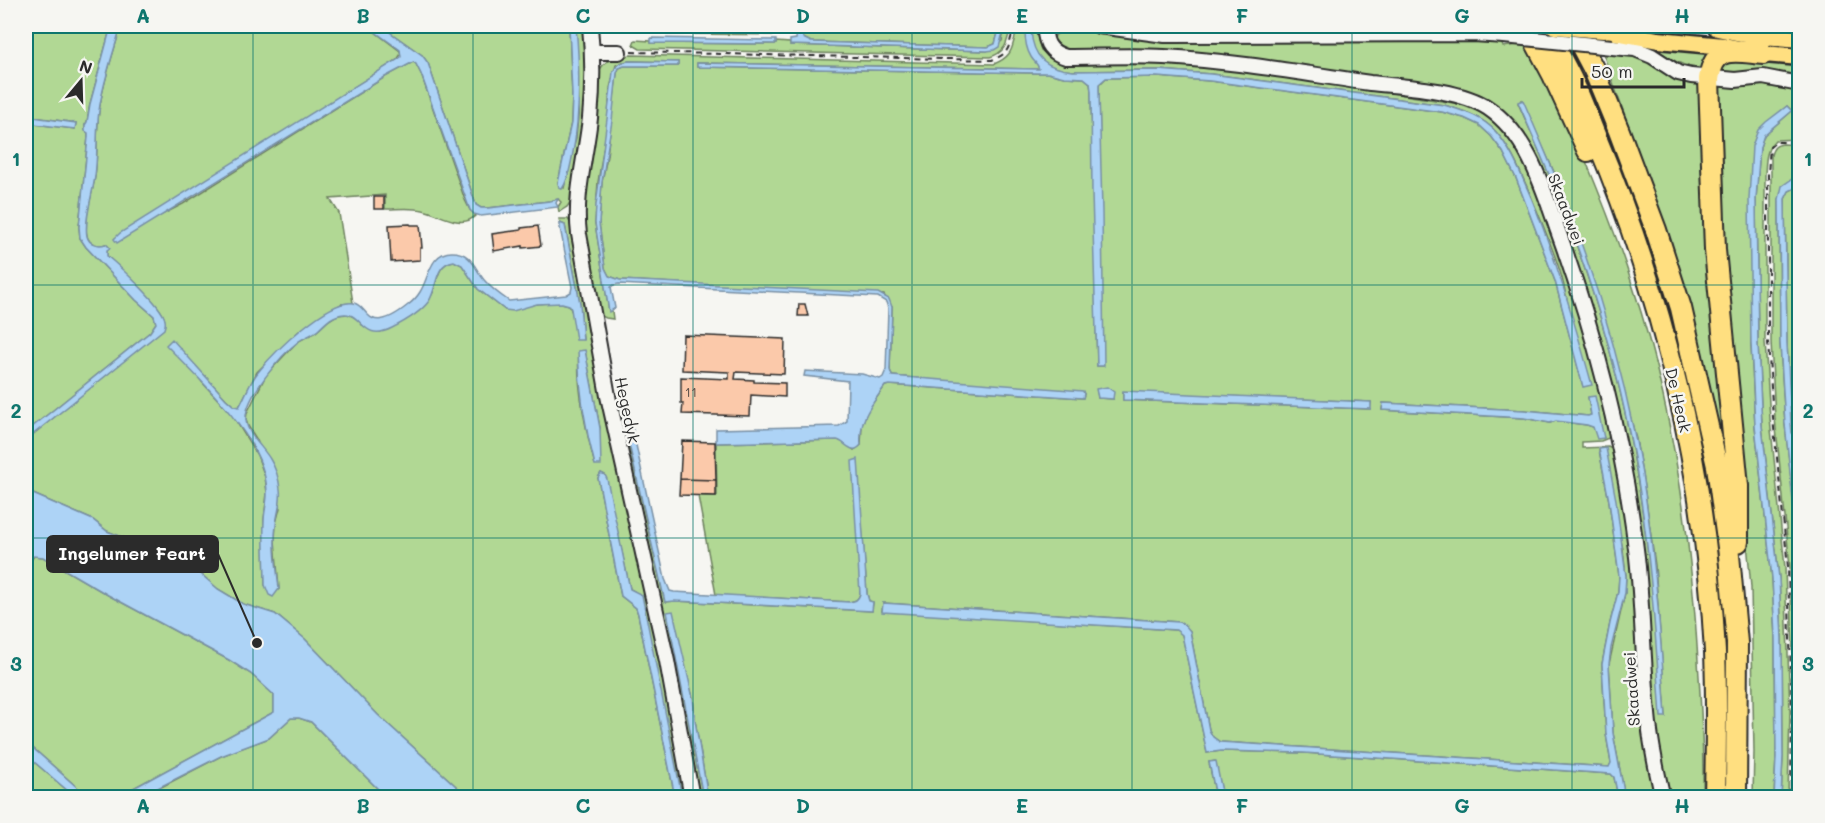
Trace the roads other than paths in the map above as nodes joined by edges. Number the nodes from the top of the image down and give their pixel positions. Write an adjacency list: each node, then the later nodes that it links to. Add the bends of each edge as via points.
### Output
1 (590, 26): 11 (street, Hegedyk)
2 (1045, 26): 19 (street, Skaadwei, via 1047,45 1066,57 1163,57 1459,95 1487,107 1507,123 1527,152 1567,256 1618,438 1637,555 1649,722)
3 (1099, 26): 14 (street, bridge, via 1165,35 1474,33 1635,49 1678,73)
4 (1527, 26): 16 (highway)
5 (1543, 26): 16 (highway, De Heak, via 1573,81 1618,192)
6 (1555, 26): 10 (main road, bridge, via 1718,35)
7 (1571, 26): 17 (highway, De Heak, via 1619,131 1681,308 1717,466)
8 (1718, 26): 10 (highway)
9 (1800, 39): 10 (main road)
10 (1765, 45): 13 (main road); 14 (highway, via 1718,55)
11 (592, 52): 12 (street); 18 (street, Hegedyk, via 590,118 578,205 579,234 604,376 667,661)
12 (619, 52)
13 (1800, 57)
14 (1708, 79): 15 (street, via 1763,77); 17 (highway, via 1715,250 1738,486)
15 (1800, 84)
16 (1656, 305): 20 (highway, De Heak, via 1689,444 1703,524 1715,652)
17 (1737, 643): 21 (highway, De Heak)
18 (692, 798)
19 (1663, 798)
20 (1715, 798)
21 (1736, 798)

